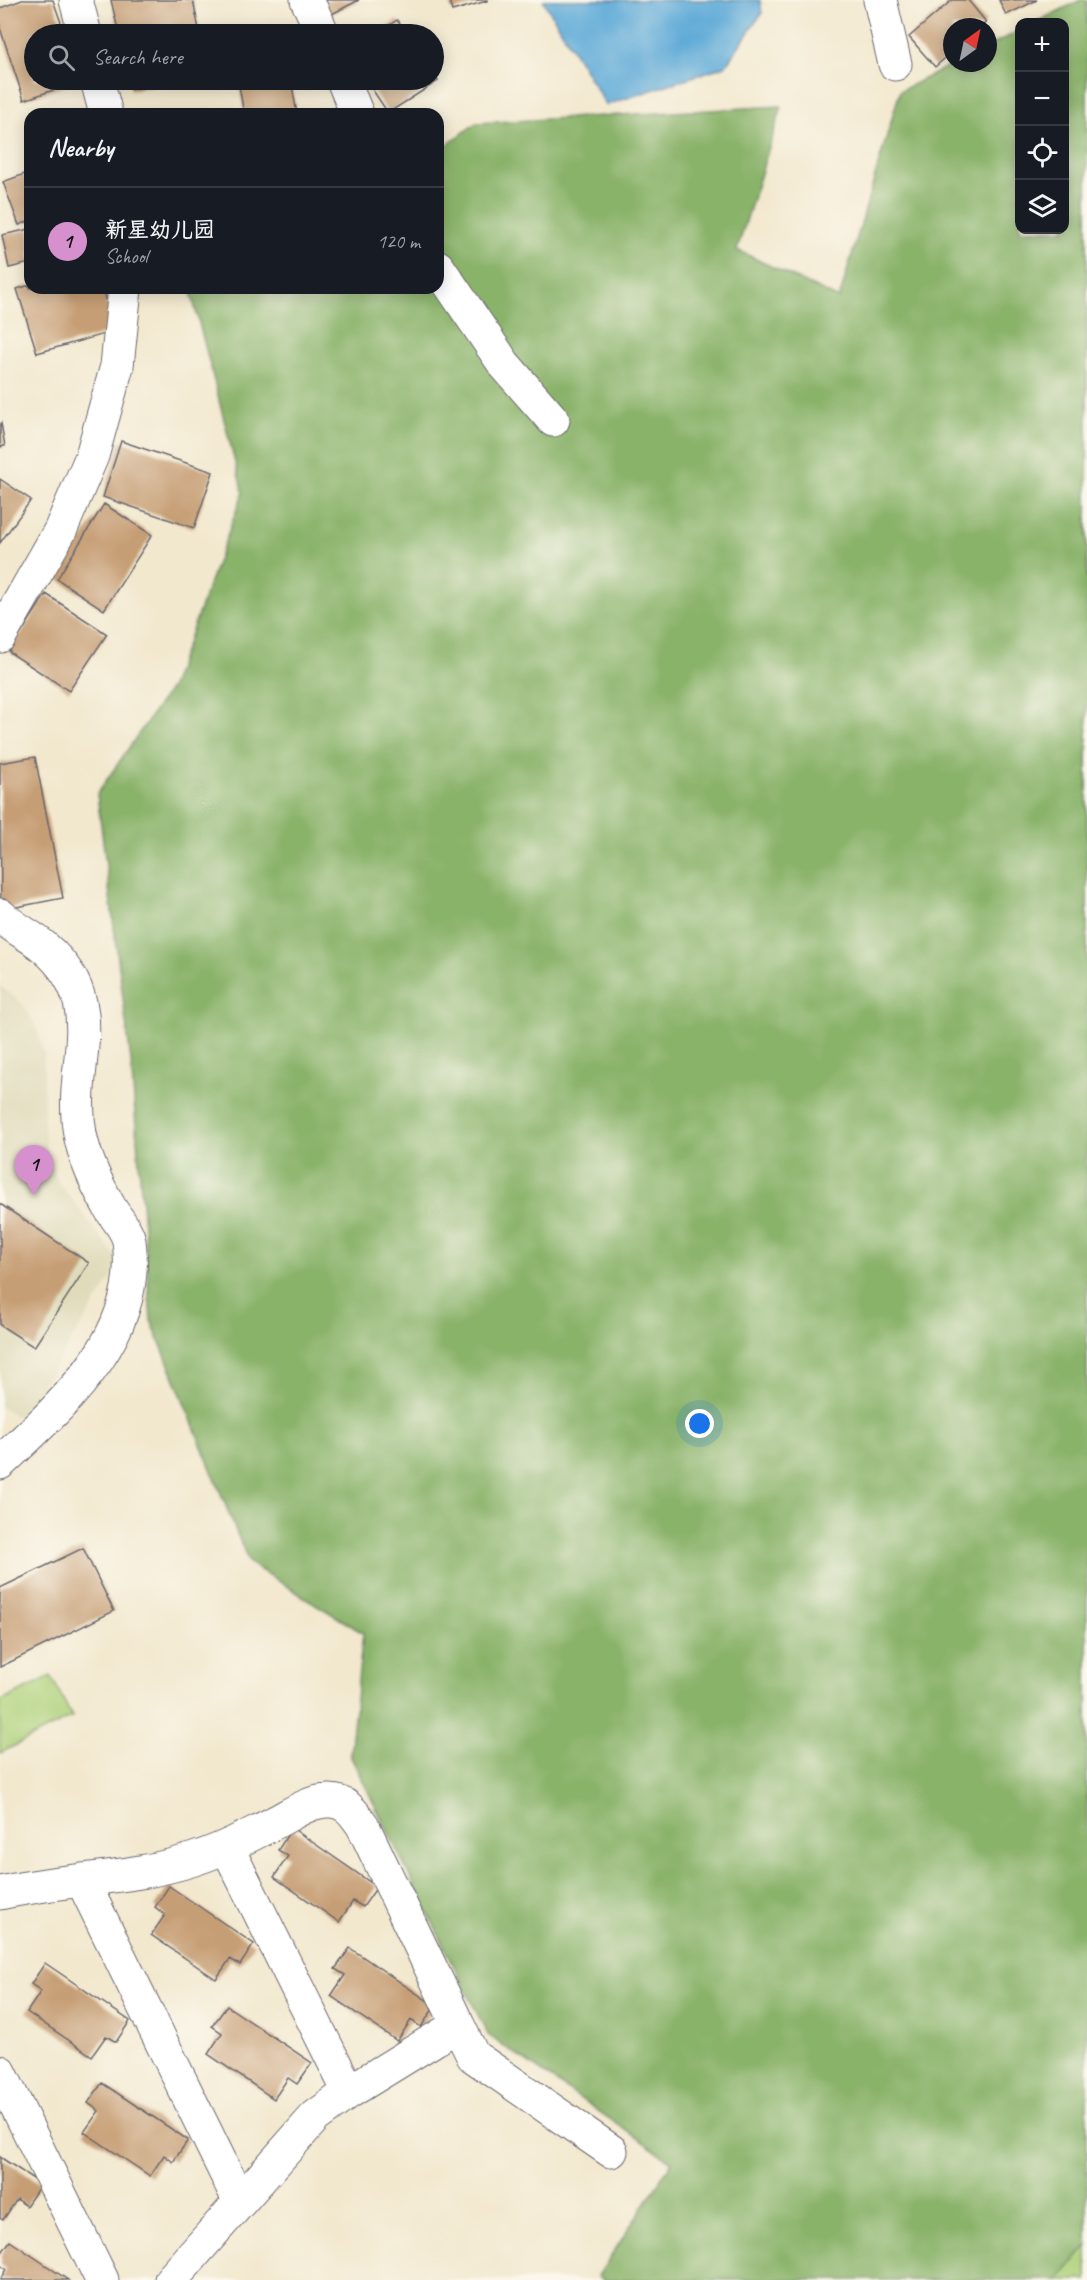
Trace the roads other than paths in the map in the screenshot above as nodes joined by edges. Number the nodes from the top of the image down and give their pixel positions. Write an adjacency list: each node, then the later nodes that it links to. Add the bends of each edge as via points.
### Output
1 (76, 0): 4 (street)
2 (307, 0): 5 (street)
3 (880, 0): 6 (street)
4 (82, 24)
5 (318, 24)
6 (895, 64)
7 (100, 90): 9 (street)
8 (347, 90): 10 (street)
9 (104, 108)
10 (355, 108)
11 (444, 276): 13 (street, via 504,364)
12 (124, 294): 14 (street, via 117,366 92,456 60,531)
13 (553, 420)
14 (0, 636)
15 (0, 915): 16 (street, via 44,947 70,976 84,1009 78,1094 80,1133 89,1167 129,1239 128,1292 116,1332 90,1371)
16 (0, 1463)
17 (227, 1847): 18 (street, via 155,1869); 20 (street, via 314,1804 331,1800 344,1803 363,1826); 22 (street)
18 (82, 1880): 19 (street); 24 (street)
19 (0, 1893)
20 (458, 2025): 22 (street); 23 (street, via 473,2056)
21 (0, 2072): 25 (street)
22 (349, 2092): 24 (street, via 315,2117)
23 (611, 2151)
24 (240, 2202): 26 (street)
25 (102, 2280)
26 (171, 2280)

